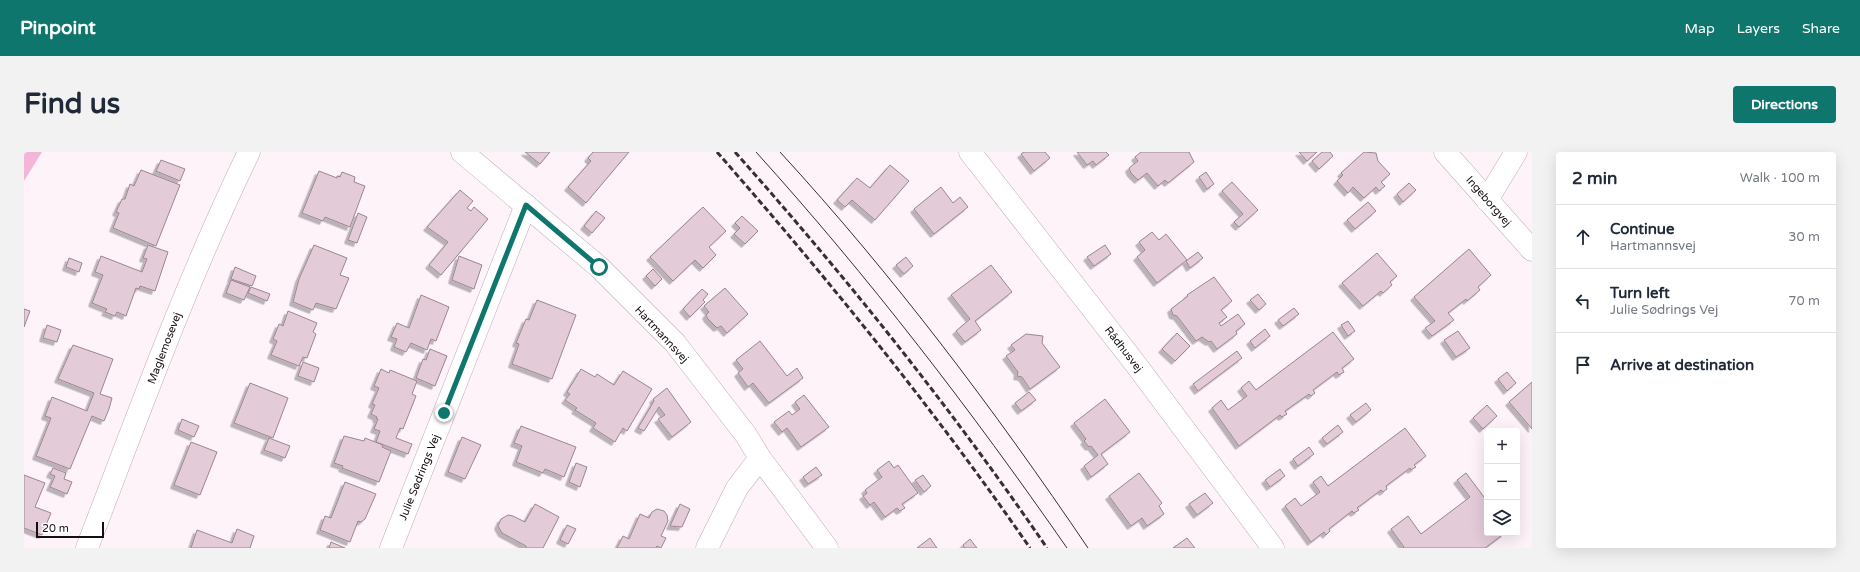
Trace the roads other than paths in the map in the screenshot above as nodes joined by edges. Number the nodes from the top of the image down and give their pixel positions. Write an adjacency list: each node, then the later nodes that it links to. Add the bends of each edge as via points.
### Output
1 (249, 152): 10 (street, Maglemosevej, via 182,302)
2 (462, 152): 7 (street, Hartmannsvej)
3 (970, 152): 14 (street, Rådhusvej, via 1134,362)
4 (1445, 152): 6 (street, Ingeborgvej)
5 (1516, 152): 6 (street)
6 (1487, 200): 8 (street, Ingeborgvej)
7 (526, 205): 9 (street, Hartmannsvej, via 599,267 675,343 746,435); 11 (street, Julie Sødrings Vej)
8 (1532, 250)
9 (760, 458): 12 (street, via 737,488); 13 (street, Hartmannsvej)
10 (87, 548)
11 (391, 548)
12 (707, 548)
13 (827, 548)
14 (1273, 548)

